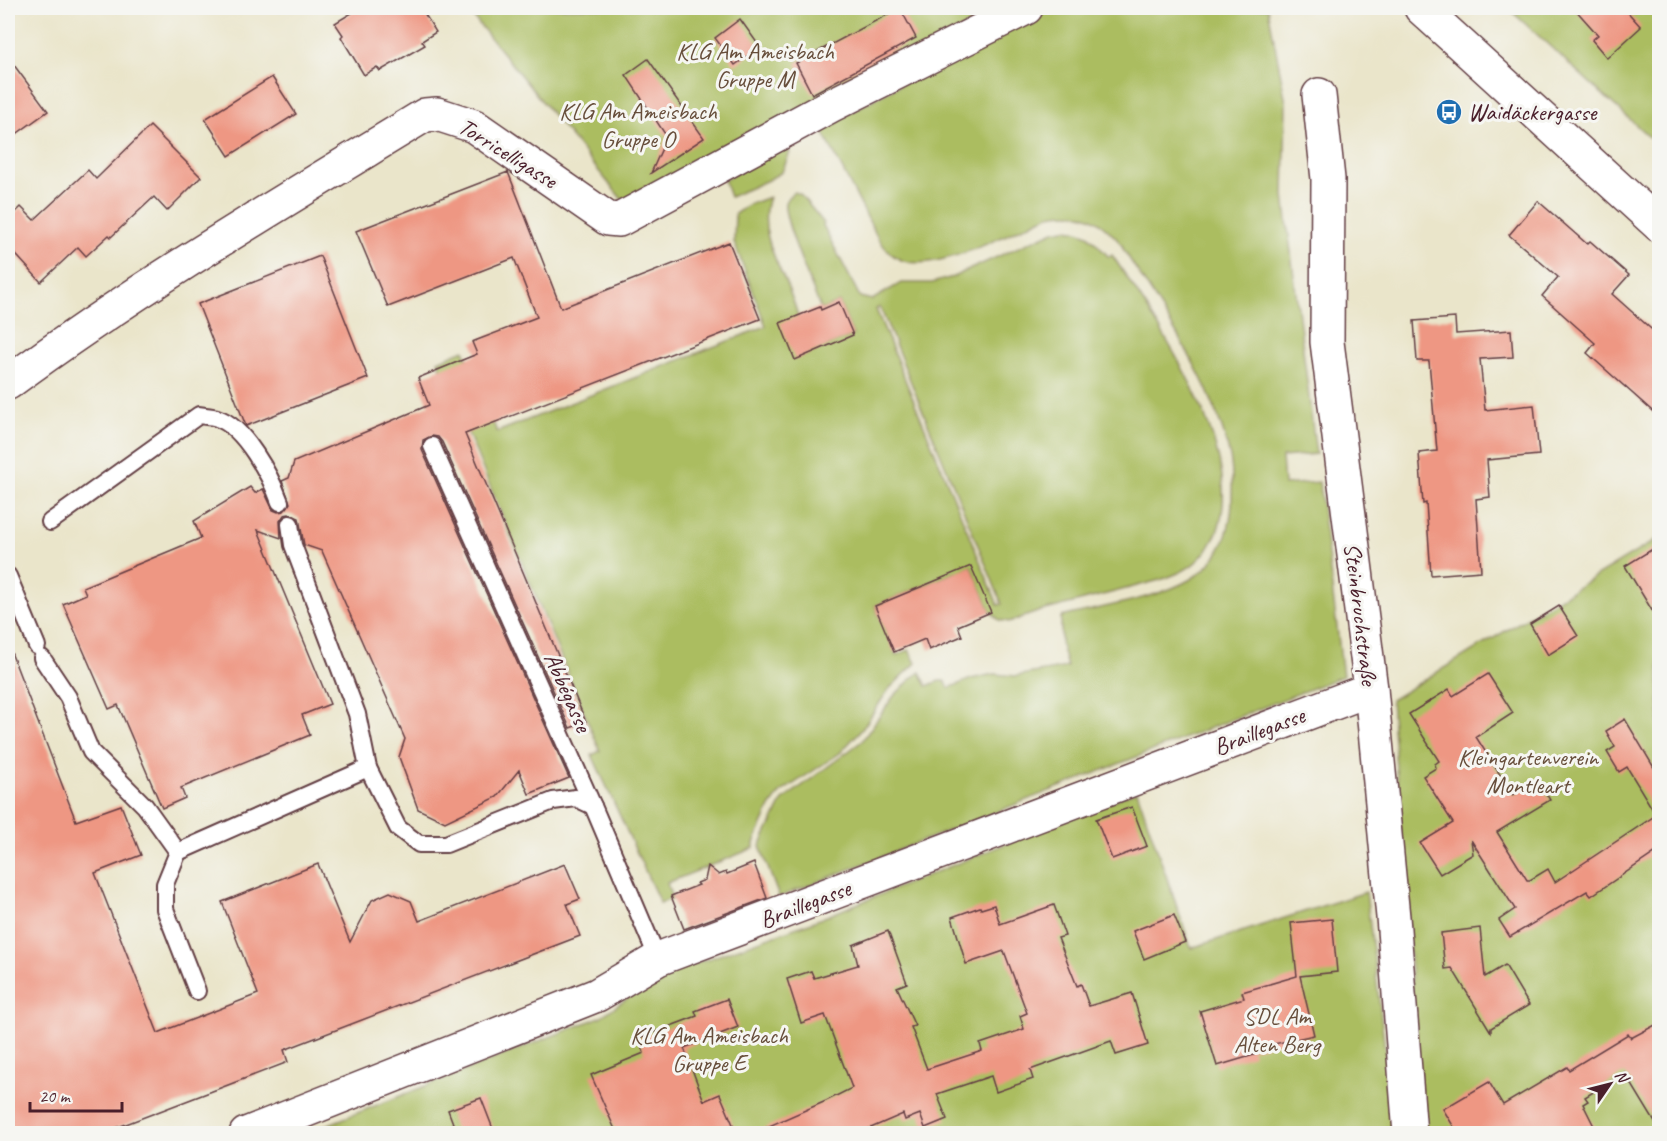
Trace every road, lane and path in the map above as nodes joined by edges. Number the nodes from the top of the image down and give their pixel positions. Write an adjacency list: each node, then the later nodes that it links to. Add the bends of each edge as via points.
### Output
1 (1026, 8): 5 (street, Torricelligasse, via 832,105 619,220 608,219 474,126 437,114 425,115 167,273)
2 (1421, 8): 4 (street)
3 (1319, 95): 11 (street, Steinbruchstraße, via 1328,179 1327,342)
4 (1659, 226)
5 (8, 383)
6 (432, 446): 13 (lane, Abbégasse)
7 (280, 502): 8 (lane, via 273,482 238,432 219,418 199,415)
8 (50, 522)
9 (290, 524): 12 (lane, via 293,545 357,714)
10 (8, 576): 14 (lane, via 40,652 68,697 90,752 146,806)
11 (1371, 689): 15 (street, Braillegasse); 18 (street, Steinbruchstraße)
12 (368, 768): 13 (lane, via 398,828 419,844 446,844 553,801 576,798); 14 (lane)
13 (593, 806): 15 (lane, Abbégasse)
14 (178, 852): 16 (lane, via 165,884 165,909)
15 (658, 959): 17 (street, Braillegasse, via 597,995)
16 (197, 991)
17 (246, 1134)
18 (1410, 1134)

